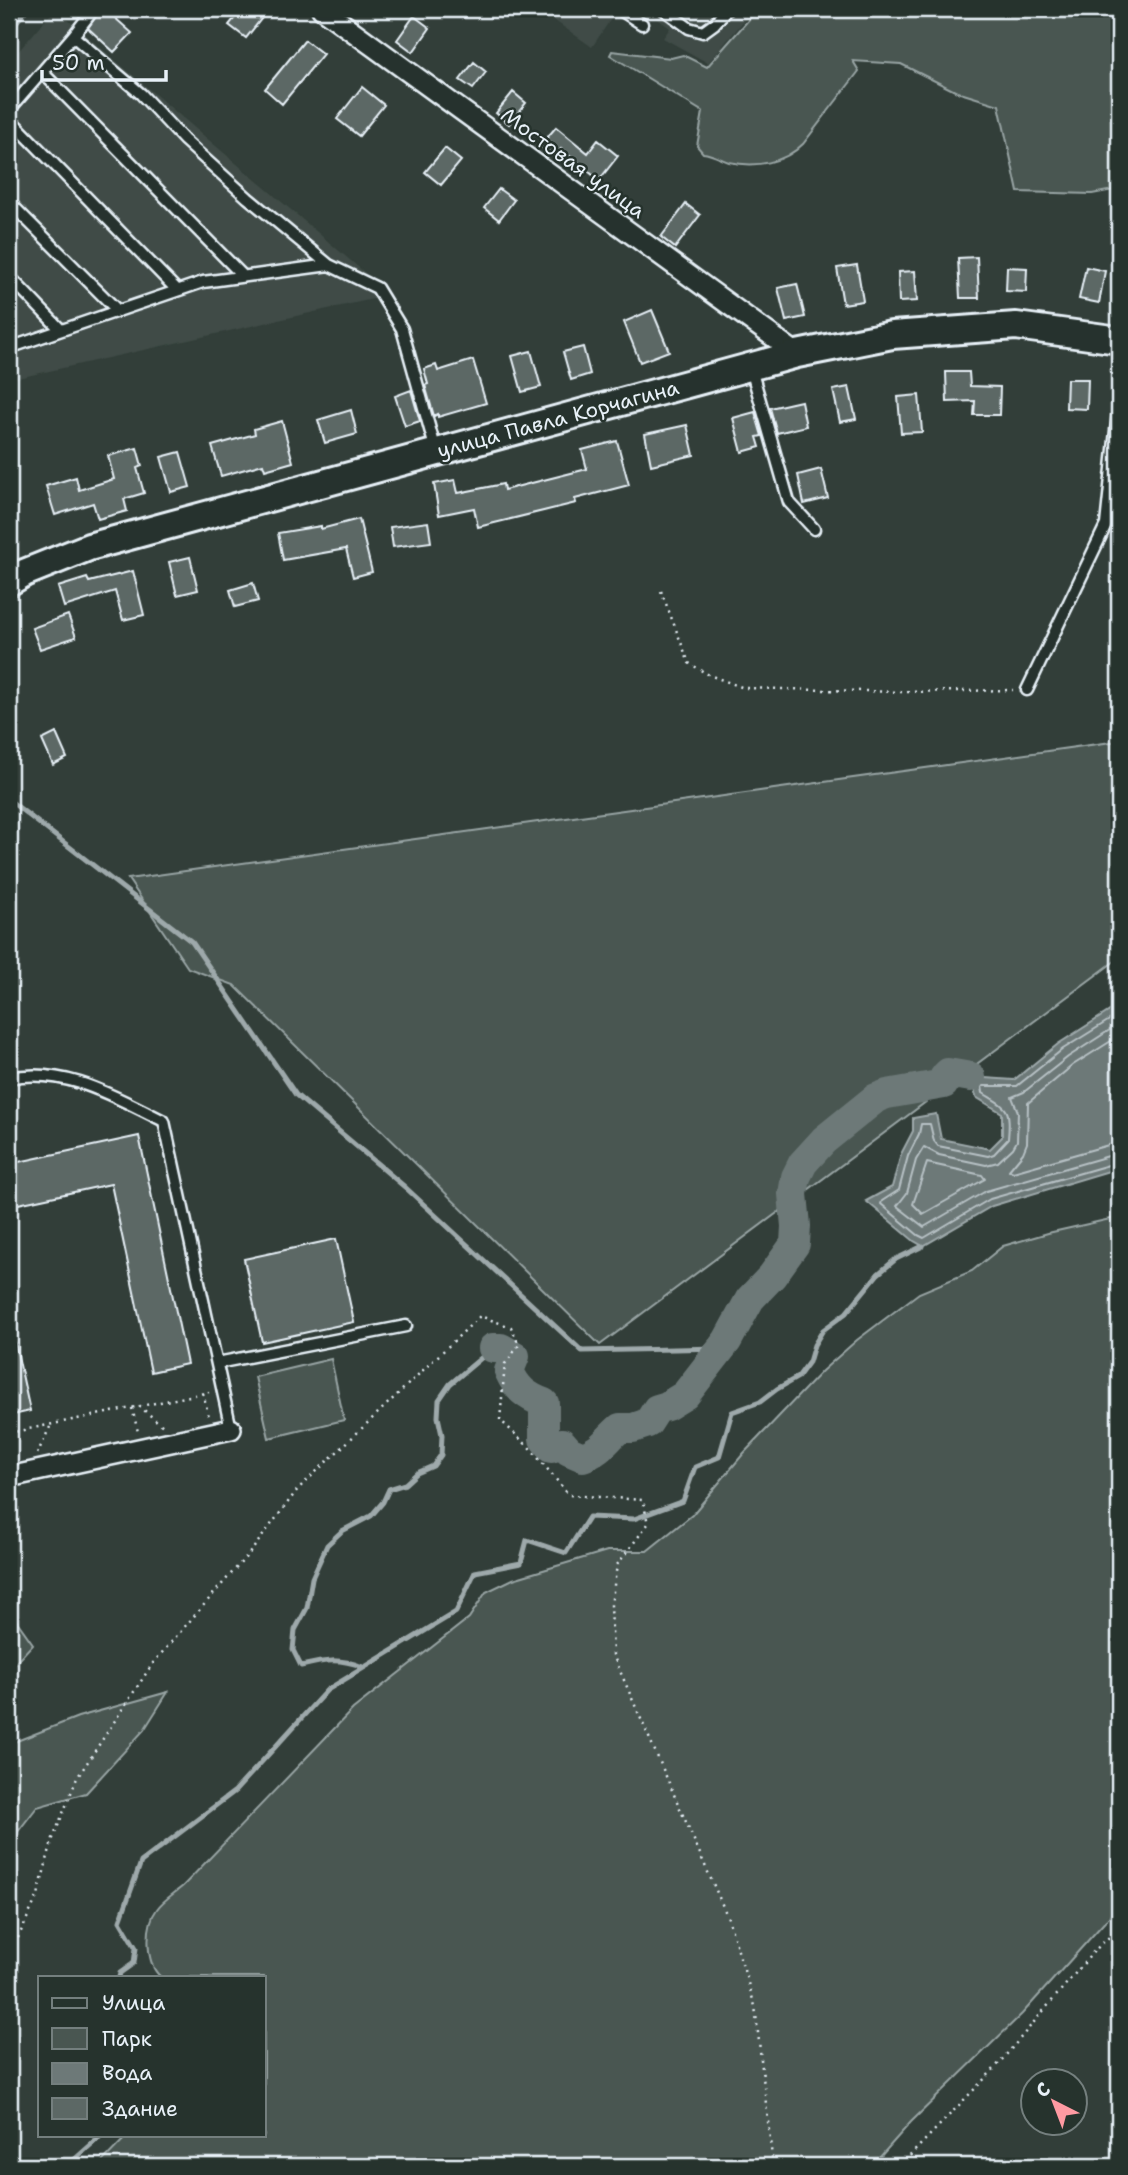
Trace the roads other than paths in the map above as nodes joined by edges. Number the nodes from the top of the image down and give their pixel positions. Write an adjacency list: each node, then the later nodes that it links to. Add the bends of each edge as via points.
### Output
1 (94, 9): 7 (lane)
2 (322, 9): 20 (street, Мостовая улица)
3 (663, 9): 4 (lane, via 689,28 703,32)
4 (727, 9)
5 (625, 11): 6 (lane)
6 (642, 24)
7 (73, 36): 8 (lane); 12 (lane, via 141,94 247,198)
8 (42, 72): 9 (lane); 14 (lane)
9 (9, 110)
10 (9, 118): 15 (lane)
11 (9, 202): 16 (lane)
12 (329, 265): 14 (lane); 23 (lane, via 377,288 402,329)
13 (9, 276): 17 (lane)
14 (243, 276): 15 (lane)
15 (177, 290): 16 (lane)
16 (117, 310): 17 (lane)
17 (61, 330): 19 (lane)
18 (1119, 340): 20 (main road, улица Павла Корчагина, via 1016,326 892,335)
19 (9, 348)
20 (797, 354): 21 (main road, улица Павла Корчагина)
21 (751, 368): 23 (main road, улица Павла Корчагина); 24 (lane, via 789,502)
22 (1119, 402): 26 (lane, via 1106,526)
23 (436, 452): 25 (main road, улица Павла Корчагина, via 89,547)
24 (814, 529)
25 (9, 582)
26 (1027, 690)
27 (9, 1078): 29 (lane, via 28,1074 87,1083 164,1121)
28 (406, 1326): 29 (lane)
29 (217, 1363): 30 (lane)
30 (231, 1429): 31 (street)
31 (9, 1477)

